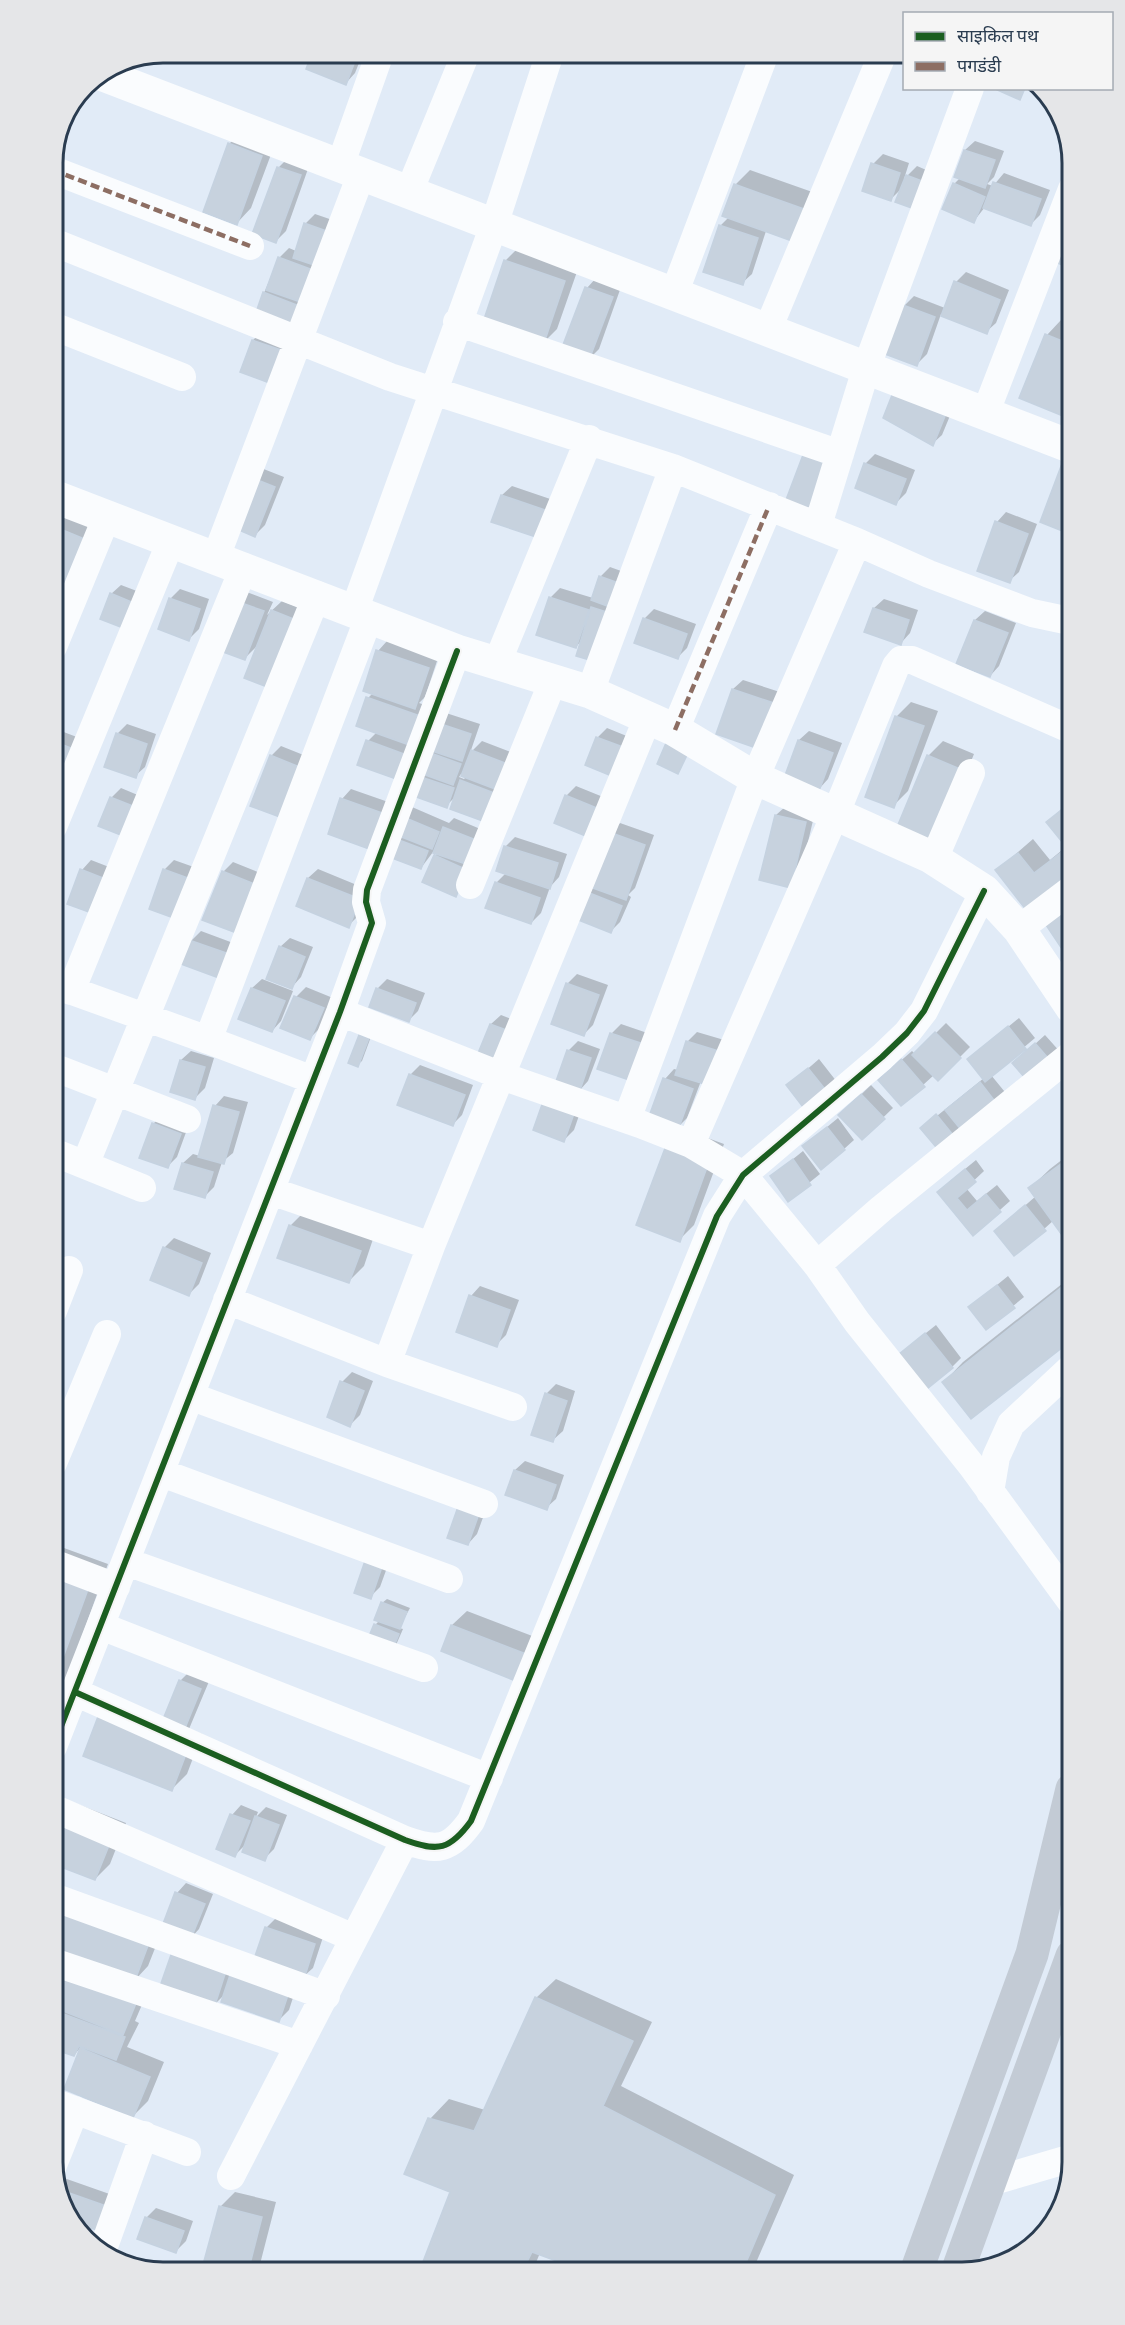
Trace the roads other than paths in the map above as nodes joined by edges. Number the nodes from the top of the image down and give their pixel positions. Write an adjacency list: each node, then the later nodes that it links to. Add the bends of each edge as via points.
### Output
1 (377, 63): 8 (street)
2 (462, 63): 10 (street)
3 (547, 63): 12 (street)
4 (761, 63): 15 (street)
5 (879, 63): 17 (street)
6 (111, 78): 8 (street)
7 (969, 90): 20 (street)
8 (350, 170): 10 (street); 19 (street)
9 (63, 174): 14 (street)
10 (409, 192): 12 (street)
11 (1062, 215): 23 (street)
12 (494, 225): 15 (street); 16 (street)
13 (63, 246): 19 (street)
14 (250, 246)
15 (674, 294): 17 (street)
16 (458, 322): 22 (street); 26 (street)
17 (768, 329): 20 (street)
18 (63, 330): 21 (street)
19 (298, 342): 22 (street); 34 (street)
20 (867, 366): 23 (street); 26 (street)
21 (182, 377)
22 (434, 392): 24 (street); 36 (street)
23 (985, 414): 25 (street)
24 (589, 439): 27 (street); 40 (street)
25 (1062, 443)
26 (840, 454): 31 (street)
27 (673, 468): 29 (street); 42 (street)
28 (63, 500): 30 (street)
29 (770, 506): 31 (street); 43 (street)
30 (107, 516): 32 (street); 38 (street)
31 (818, 525): 33 (street)
32 (171, 541): 34 (street); 47 (street)
33 (857, 542): 37 (street, via 1032,613); 46 (street)
34 (230, 562): 35 (street); 54 (street)
35 (317, 595): 36 (street); 58 (street)
36 (362, 614): 39 (street); 59 (street)
37 (1062, 619)
38 (63, 623)
39 (457, 651): 40 (street); 57 (street, via 367,890 372,923)
40 (497, 663): 41 (street)
41 (553, 681): 42 (street); 50 (street)
42 (590, 692): 43 (street)
43 (662, 723): 46 (street); 62 (street)
44 (1062, 726): 48 (street, via 912,660 901,660)
45 (971, 773): 49 (street)
46 (754, 778): 48 (street); 66 (street)
47 (63, 803)
48 (835, 814): 49 (street); 67 (street)
49 (934, 859): 51 (street)
50 (470, 885)
51 (984, 891): 53 (street); 70 (street, via 924,1011 907,1033)
52 (1062, 897): 53 (street)
53 (1019, 929): 56 (street)
54 (63, 985)
55 (63, 988): 58 (street)
56 (1062, 989)
57 (340, 1012): 62 (street); 63 (street)
58 (145, 1018): 59 (street); 64 (street)
59 (208, 1040): 63 (street)
60 (1062, 1062): 74 (street)
61 (63, 1071): 64 (street)
62 (502, 1076): 66 (street); 73 (street)
63 (313, 1080): 72 (street)
64 (113, 1091): 65 (street); 69 (street)
65 (187, 1119)
66 (627, 1119): 67 (street)
67 (691, 1144): 70 (street)
68 (63, 1156): 69 (street)
69 (85, 1165): 71 (street)
70 (743, 1175): 74 (street); 96 (street, via 717,1216 699,1255)
71 (142, 1188)
72 (271, 1191): 73 (street); 77 (street)
73 (431, 1246): 79 (street)
74 (817, 1265): 85 (street)
75 (69, 1270): 76 (street)
76 (63, 1285)
77 (226, 1300): 79 (street); 81 (street)
78 (107, 1334): 83 (street)
79 (387, 1363): 82 (street)
80 (1062, 1376): 85 (street, via 1011,1424 996,1457)
81 (190, 1396): 84 (street); 86 (street)
82 (513, 1407)
83 (63, 1439)
84 (162, 1473): 87 (street); 89 (street)
85 (990, 1492): 91 (street)
86 (484, 1504)
87 (127, 1562): 90 (street); 93 (street)
88 (63, 1567): 90 (street)
89 (449, 1579)
90 (116, 1587): 92 (street)
91 (1062, 1589)
92 (101, 1626): 94 (street); 96 (street)
93 (424, 1668)
94 (75, 1692): 95 (street); 99 (street)
95 (63, 1721)
96 (489, 1778): 99 (street, via 471,1821 459,1837 434,1848)
97 (63, 1813): 101 (street)
98 (1062, 1830): 113 (main road, via 1032,1954)
99 (405, 1840): 101 (street)
100 (63, 1901): 104 (street)
101 (354, 1938): 104 (street)
102 (63, 1966): 105 (street)
103 (1062, 1984): 111 (main road)
104 (326, 1996): 105 (street)
105 (299, 2045): 110 (street)
106 (64, 2106): 107 (street)
107 (144, 2135): 108 (street); 112 (street)
108 (187, 2152)
109 (1062, 2161): 111 (street)
110 (231, 2176)
111 (990, 2182): 114 (main road)
112 (105, 2243)
113 (920, 2262)
114 (961, 2262)

